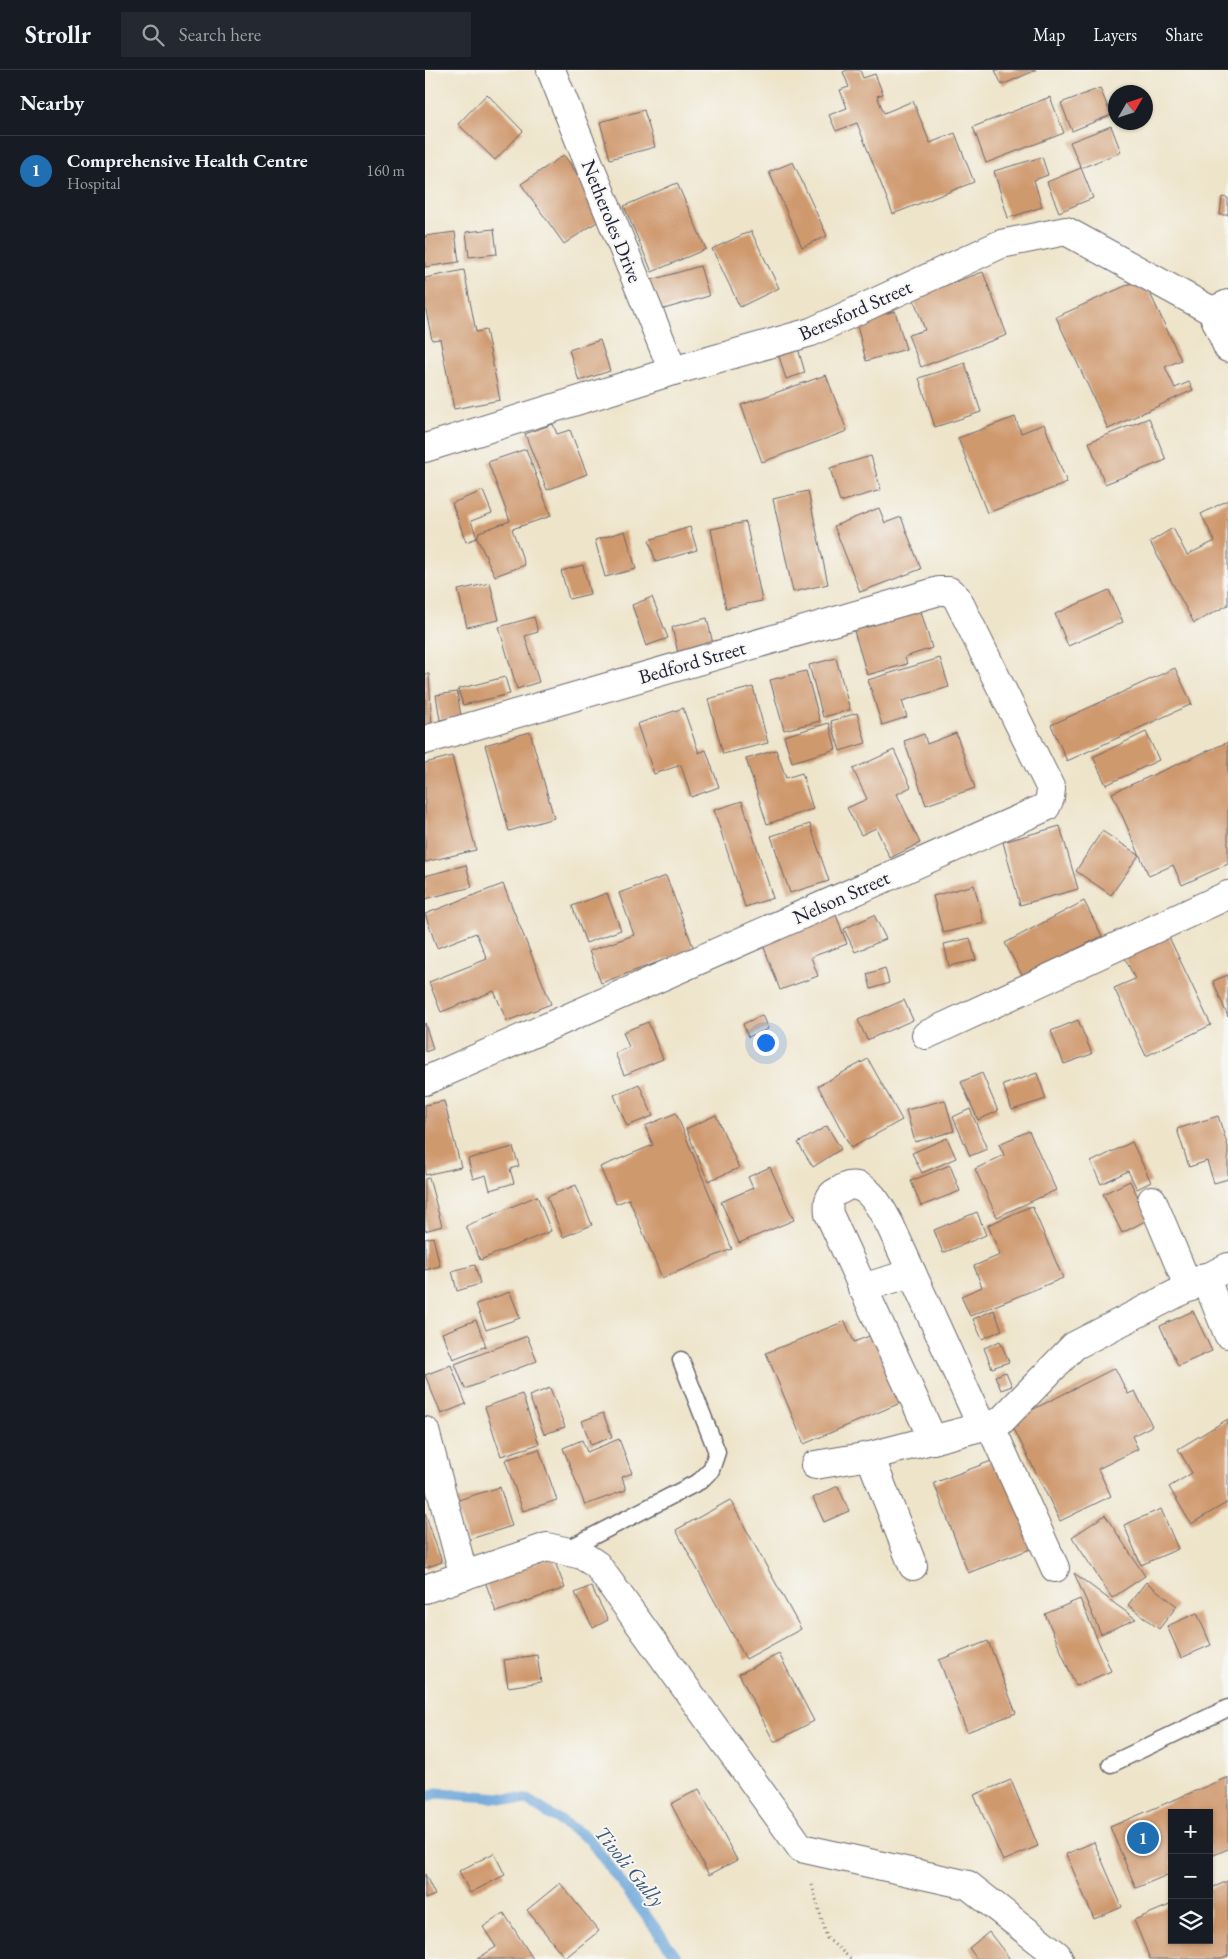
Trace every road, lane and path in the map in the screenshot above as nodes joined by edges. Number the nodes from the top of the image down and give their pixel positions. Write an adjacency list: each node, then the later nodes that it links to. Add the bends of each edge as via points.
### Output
1 (551, 70): 4 (street, Netheroles Drive)
2 (1220, 308): 3 (street); 4 (street, Beresford Street, via 1067,231 1001,244 811,332)
3 (1228, 348)
4 (673, 372): 5 (street, Beresford Street)
5 (425, 448)
6 (957, 598): 7 (street, Bedford Street, via 949,591 939,591); 10 (street, Nelson Street, via 1051,789 1046,807)
7 (425, 740)
8 (1228, 895): 9 (street)
9 (926, 1035)
10 (425, 1081)
11 (1152, 1200): 13 (street)
12 (912, 1273): 14 (street); 14 (street, via 878,1204 867,1192 849,1186 833,1194 828,1201 829,1214); 17 (street)
13 (1207, 1278): 15 (street); 17 (street, via 1074,1346 1000,1422)
14 (862, 1288): 19 (street)
15 (1228, 1334)
16 (681, 1360): 22 (lane, via 717,1452 711,1470 700,1480)
17 (986, 1426): 19 (street); 24 (street)
18 (425, 1431): 25 (street)
19 (933, 1440): 20 (street)
20 (870, 1456): 21 (street); 23 (street)
21 (815, 1465)
22 (566, 1550): 25 (street, via 547,1547); 29 (street, via 583,1555 597,1565)
23 (913, 1566)
24 (1055, 1568)
25 (464, 1576): 26 (street)
26 (425, 1589)
27 (1228, 1708): 28 (lane)
28 (1111, 1764)
29 (801, 1848): 30 (path, via 827,1938); 31 (street, via 968,1885 1057,1954)
30 (851, 1959)
31 (1059, 1959)

